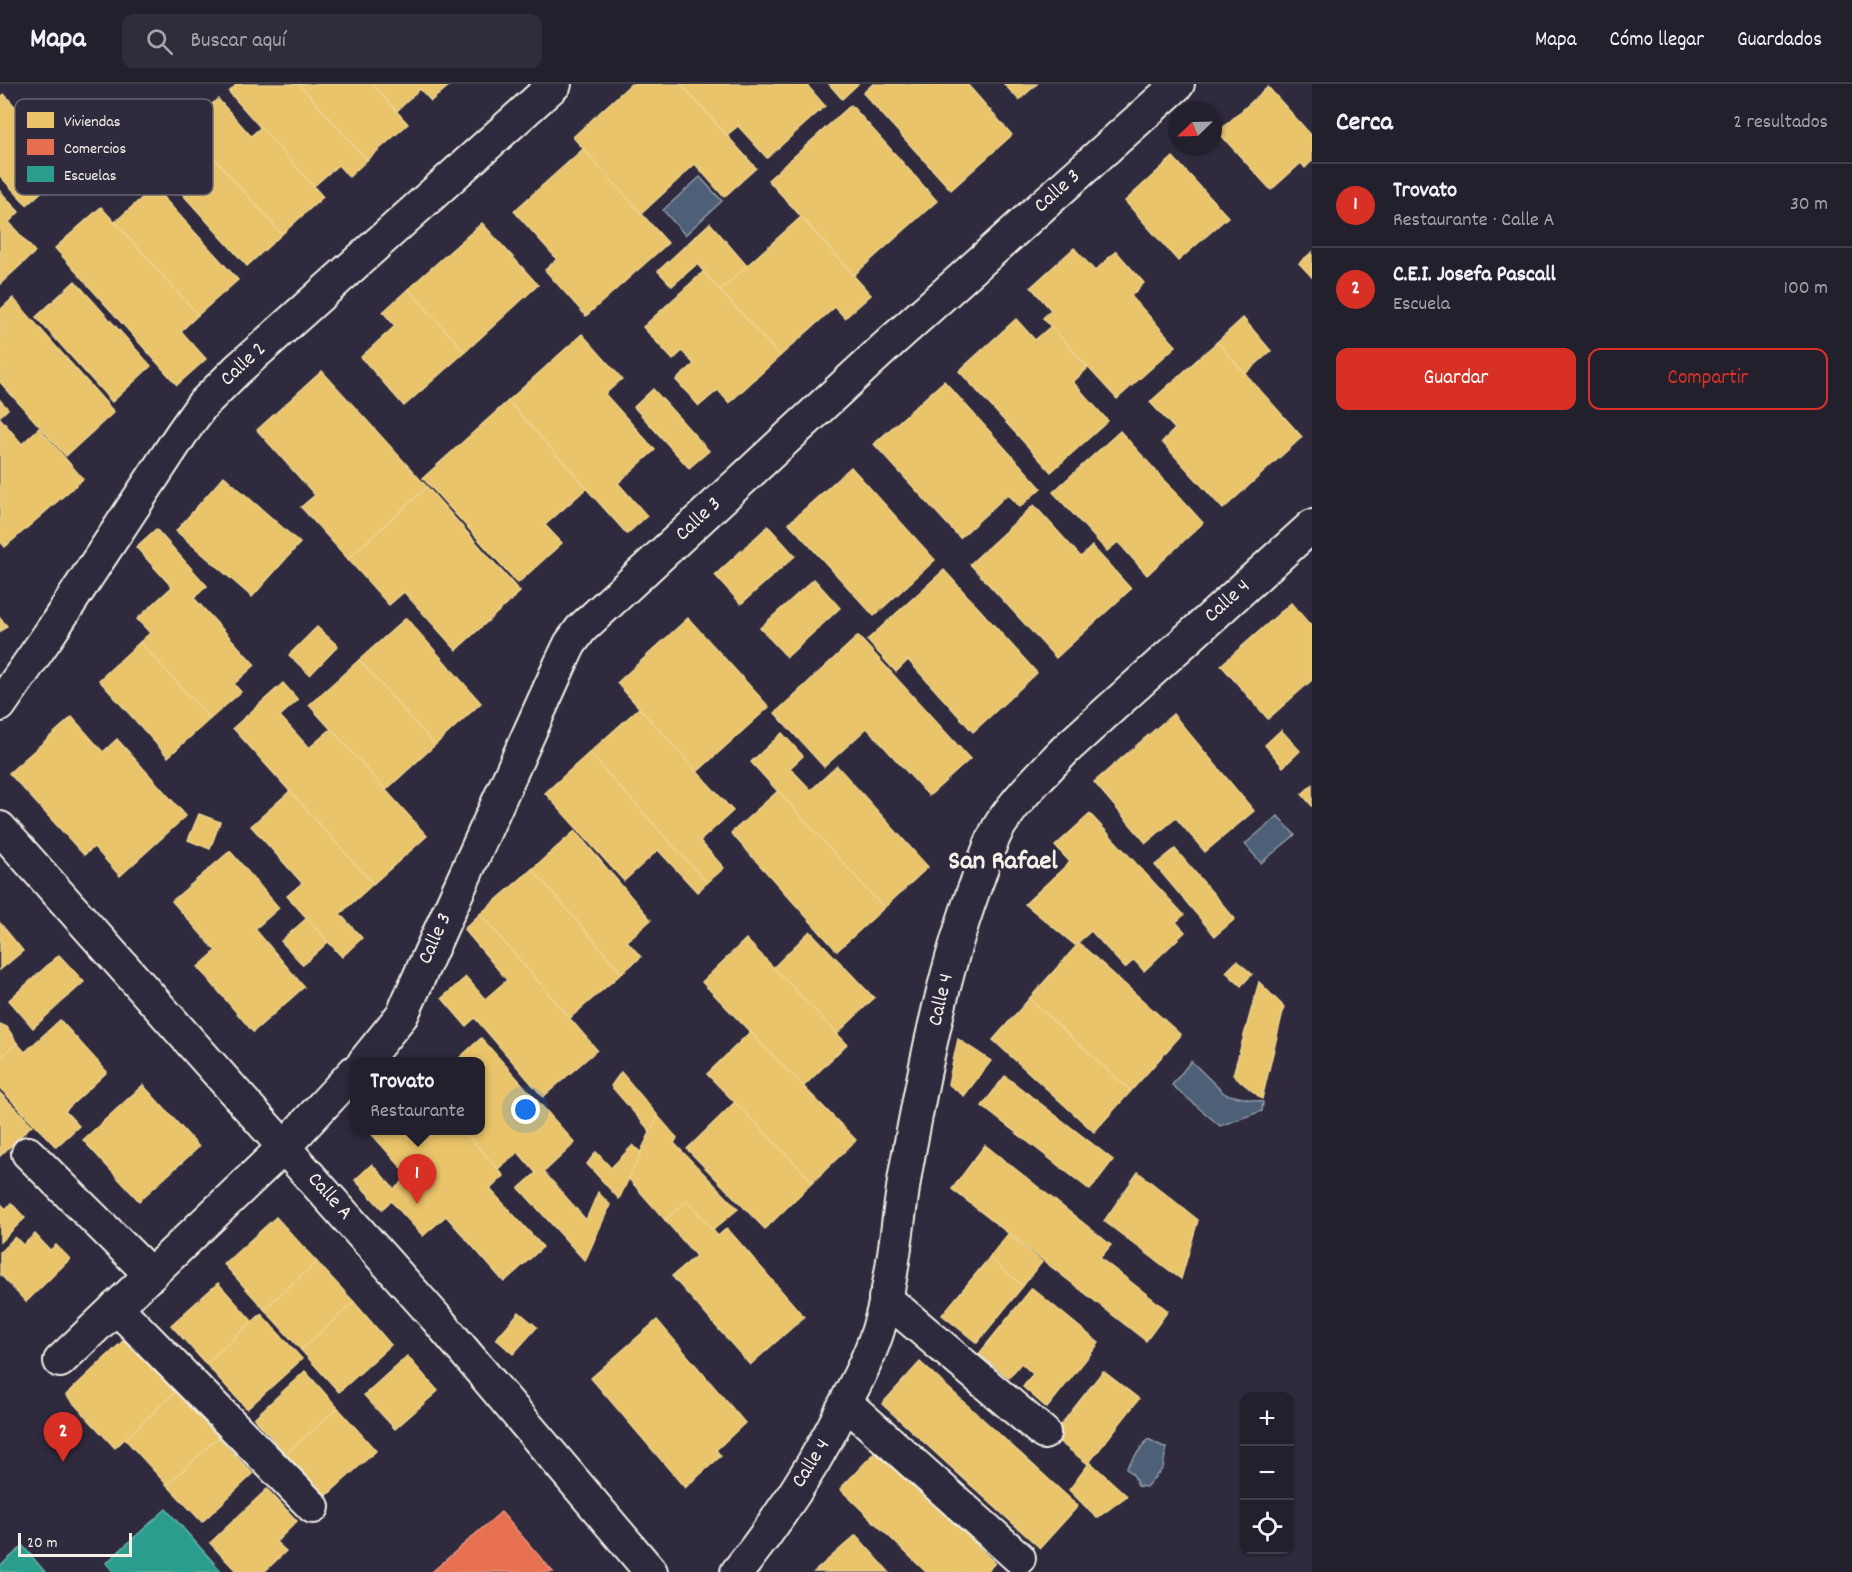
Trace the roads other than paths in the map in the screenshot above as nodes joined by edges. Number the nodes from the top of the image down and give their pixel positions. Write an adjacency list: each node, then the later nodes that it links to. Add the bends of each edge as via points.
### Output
1 (555, 84): 4 (street, Calle 2, via 202,405)
2 (1178, 84): 6 (street, Calle 3, via 892,341 581,629 559,667 402,1015)
3 (1312, 526): 11 (street, Calle 4, via 1065,749 1000,825 956,940 906,1169)
4 (0, 705)
5 (0, 828): 8 (street, Calle A)
6 (368, 1057)
7 (350, 1076): 8 (street)
8 (284, 1147): 10 (street); 18 (street, Calle A, via 436,1318)
9 (28, 1153): 10 (street)
10 (151, 1275): 12 (street)
11 (885, 1298): 14 (street, Calle 4, via 878,1330); 15 (street)
12 (116, 1307): 13 (street); 16 (street)
13 (60, 1361)
14 (846, 1403): 17 (street); 19 (street, Calle 4, via 805,1477)
15 (1044, 1433)
16 (313, 1507)
17 (1019, 1558)
18 (651, 1572)
19 (737, 1572)

